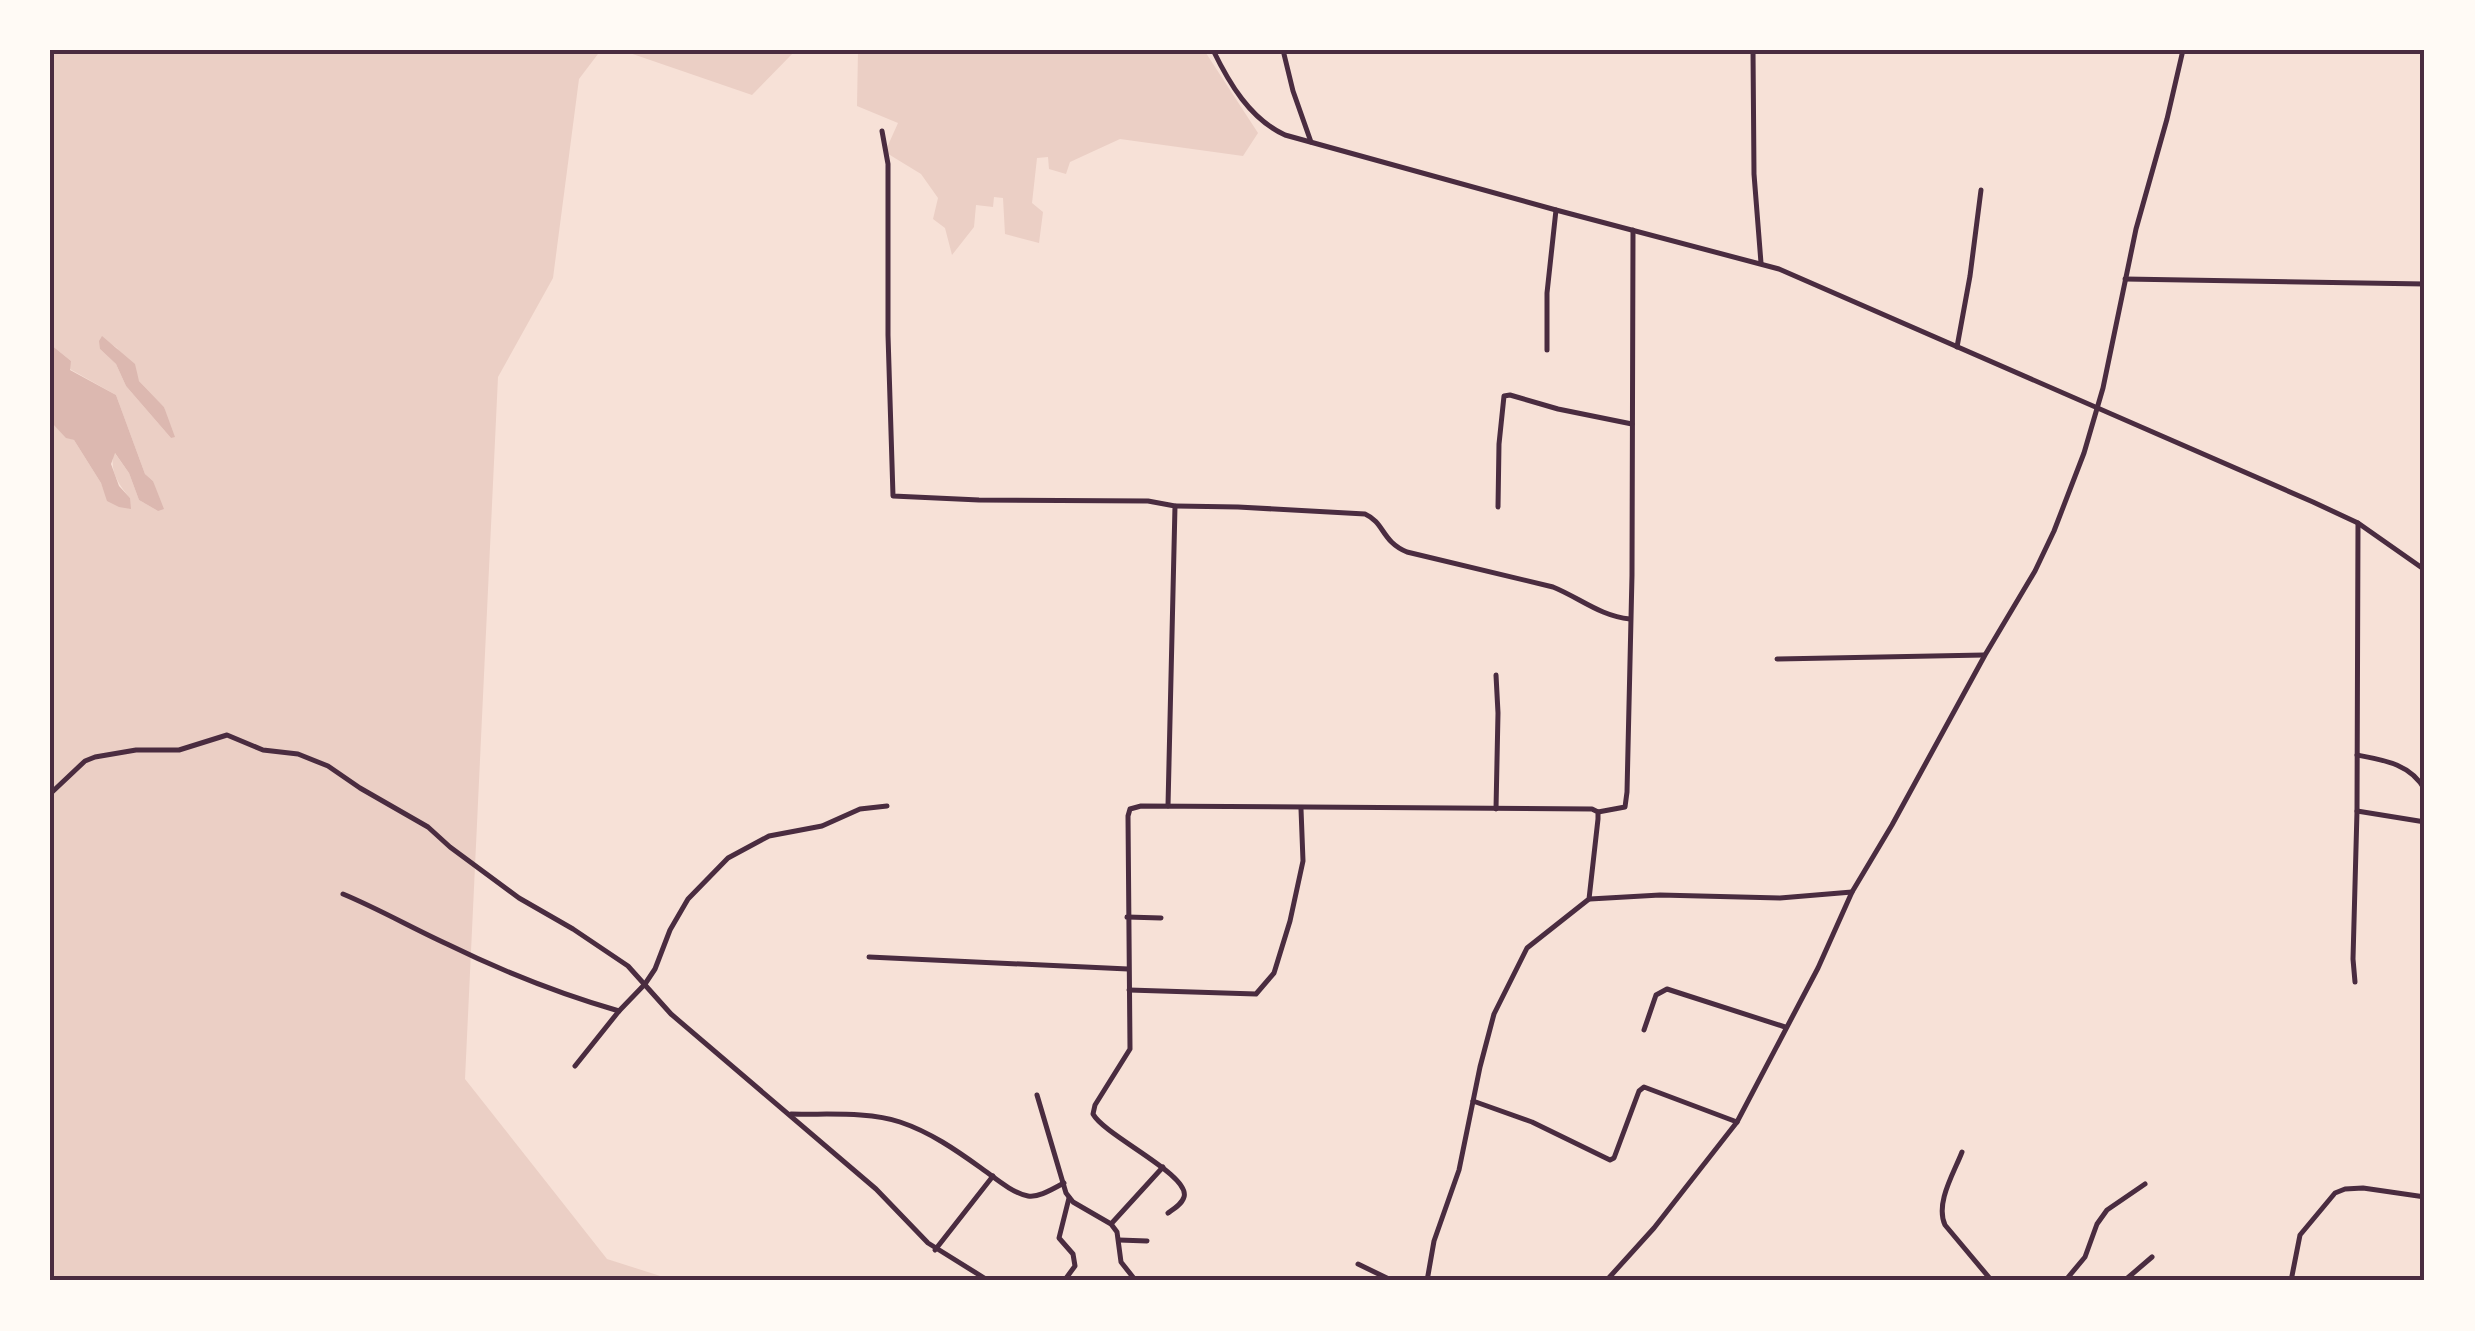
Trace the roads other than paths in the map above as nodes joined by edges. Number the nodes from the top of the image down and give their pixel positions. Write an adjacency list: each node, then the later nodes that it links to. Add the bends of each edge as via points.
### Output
1 (1212, 50): 6 (street, via 1261,120)
2 (1283, 50): 6 (street)
3 (1753, 50): 10 (street)
4 (2183, 50): 11 (street)
5 (882, 131): 17 (street, via 888,164 893,496)
6 (1311, 142): 8 (street)
7 (1981, 190): 13 (street)
8 (1556, 210): 9 (street); 14 (street)
9 (1632, 230): 10 (street); 16 (street)
10 (1761, 262): 13 (street)
11 (2125, 279): 12 (street); 15 (street)
12 (2425, 284)
13 (1957, 347): 15 (street)
14 (1548, 350)
15 (2098, 406): 19 (street); 22 (street, via 2054,531)
16 (1632, 424): 18 (street, via 1504,396); 21 (street)
17 (1176, 506): 21 (street, via 1365,514 1407,552 1553,587 1602,613); 29 (street)
18 (1498, 507)
19 (2358, 523): 20 (street); 25 (street)
20 (2425, 570)
21 (1630, 618): 33 (street, via 1626,805)
22 (1985, 655): 23 (street); 35 (street)
23 (1777, 659)
24 (1496, 675): 31 (street)
25 (2357, 755): 26 (street, via 2400,766); 32 (street)
26 (2425, 790)
27 (50, 794): 43 (street, via 95,757 179,750 220,736 311,758 428,827)
28 (886, 806): 43 (street, via 770,836 728,858 688,899)
29 (1168, 806): 30 (street); 38 (street, via 1130,809)
30 (1301, 808): 31 (street); 44 (street, via 1303,860 1290,921 1274,973 1256,994)
31 (1496, 809): 33 (street)
32 (2357, 811): 34 (street); 42 (street)
33 (1598, 812): 37 (street)
34 (2425, 822)
35 (1852, 892): 37 (street); 46 (street)
36 (343, 894): 45 (street, via 529,980)
37 (1589, 899): 50 (street, via 1527,948 1494,1014)
38 (1128, 917): 39 (street); 41 (street)
39 (1161, 918)
40 (870, 957): 41 (street)
41 (1128, 969): 44 (street)
42 (2354, 982)
43 (645, 984): 45 (street); 51 (street)
44 (1129, 990): 54 (street, via 1130,1049 1094,1114)
45 (618, 1011): 48 (street)
46 (1785, 1027): 47 (street, via 1667,989 1656,994); 52 (street)
47 (1644, 1030)
48 (575, 1066)
49 (1037, 1096): 56 (street)
50 (1474, 1101): 52 (street, via 1610,1160 1644,1086); 71 (street)
51 (789, 1114): 55 (street, via 901,1122); 64 (street)
52 (1737, 1122): 73 (street)
53 (1962, 1152): 74 (street, via 1941,1216)
54 (1162, 1167): 60 (street, via 1185,1191); 61 (street)
55 (993, 1176): 56 (street, via 1029,1196); 64 (street)
56 (1064, 1183): 59 (street)
57 (2145, 1184): 75 (street, via 2107,1210)
58 (2425, 1196): 77 (street, via 2363,1188 2335,1192 2300,1235)
59 (1069, 1198): 61 (street); 68 (street, via 1058,1238 1076,1266)
60 (1168, 1214)
61 (1112, 1224): 62 (street)
62 (1119, 1240): 63 (street); 69 (street, via 1121,1262)
63 (1147, 1241)
64 (936, 1250): 67 (street)
65 (2152, 1257): 76 (street)
66 (1358, 1264): 70 (street)
67 (989, 1281)
68 (1064, 1281)
69 (1136, 1281)
70 (1393, 1281)
71 (1427, 1281)
72 (1521, 1281): 73 (street)
73 (1607, 1281)
74 (1992, 1281)
75 (2065, 1281)
76 (2124, 1281)
77 (2291, 1281)

